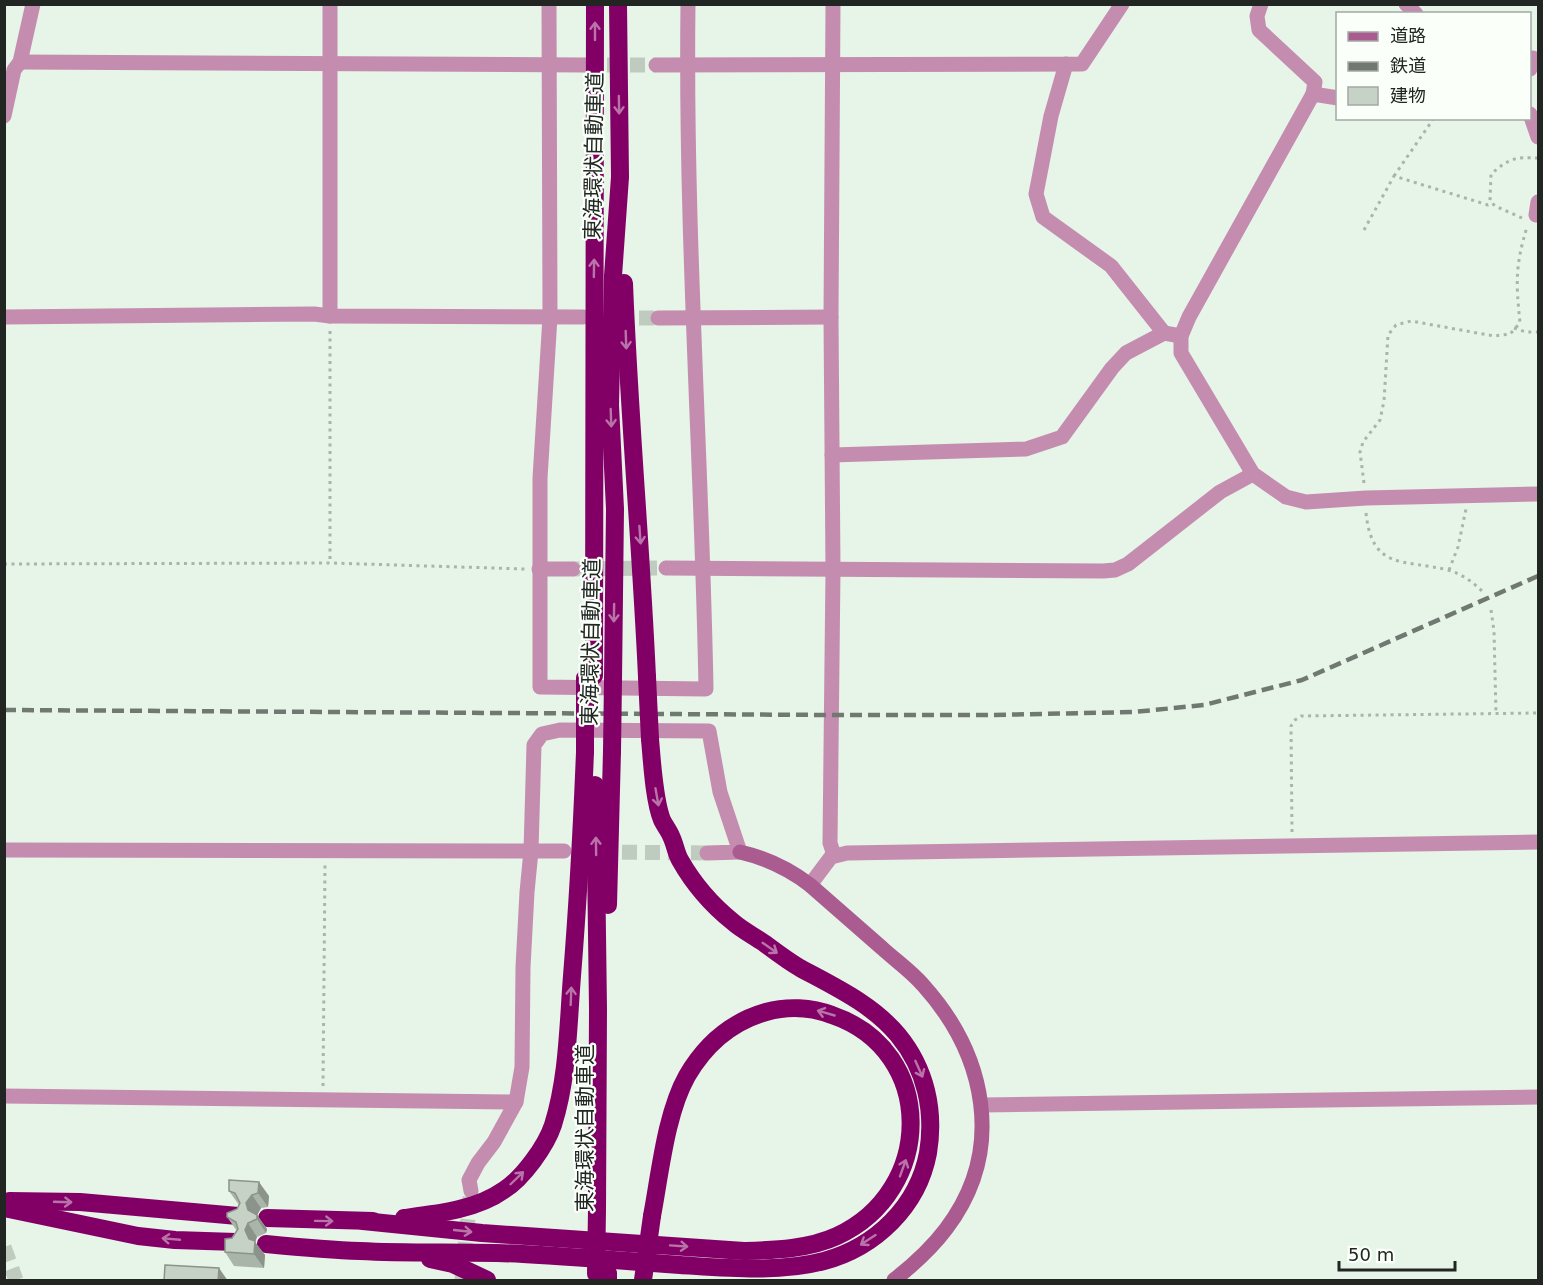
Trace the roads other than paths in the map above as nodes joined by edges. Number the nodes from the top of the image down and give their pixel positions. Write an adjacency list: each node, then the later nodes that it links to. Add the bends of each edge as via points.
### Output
1 (33, 4): 10 (street)
2 (330, 4): 11 (street)
3 (549, 4): 14 (street)
4 (595, 4): 43 (highway, 東海環状自動車道, one-way to 4, via 589,677)
5 (618, 4): 23 (highway, 東海環状自動車道, one-way to 23)
6 (688, 4): 12 (street)
7 (833, 4): 17 (street)
8 (1122, 4): 13 (street, via 1082,64)
9 (1261, 4): 18 (street, via 1257,16 1259,30 1315,82)
10 (20, 62): 11 (street); 20 (street, via 14,70)
11 (330, 62): 14 (street); 26 (street)
12 (687, 64): 16 (street); 17 (street); 30 (street)
13 (1066, 64): 17 (street); 33 (street, via 1036,194 1042,216 1111,266)
14 (549, 65): 15 (street); 28 (street)
15 (584, 65)
16 (656, 65)
17 (833, 65): 31 (street)
18 (1313, 94): 19 (street); 34 (street)
19 (1336, 98)
20 (4, 116)
21 (1531, 117): 22 (street)
22 (1539, 137)
23 (620, 177): 43 (highway, 東海環状自動車道, one-way to 43, bridge, via 611,381 615,509 613,680); 64 (highway, one-way to 64, bridge, via 627,369 652,771 661,818 679,859 702,891 735,924 796,966 855,999 897,1034 922,1073 928,1096 930,1141 926,1161 919,1184 891,1224 848,1252 799,1266 745,1268 519,1254)
24 (1539, 202): 25 (street)
25 (1539, 215)
26 (330, 316): 27 (street); 28 (street)
27 (4, 317)
28 (550, 317): 29 (street); 40 (street)
29 (583, 317)
30 (692, 317): 31 (street); 32 (street); 39 (street)
31 (831, 317): 35 (street)
32 (658, 318)
33 (1164, 333): 34 (street); 35 (street, via 1126,353 1062,437 1026,449)
34 (1180, 336): 36 (street, via 1181,353)
35 (832, 455): 42 (street)
36 (1253, 474): 37 (street, via 1286,497 1306,502); 42 (street, via 1220,492 1115,570)
37 (1539, 494)
38 (666, 568): 39 (street)
39 (701, 568): 40 (street, via 706,689 540,687); 42 (street)
40 (539, 569): 41 (street)
41 (573, 569)
42 (833, 570): 50 (street, via 830,843)
43 (597, 750): 61 (highway, one-way to 43, via 454,1210 480,1202 504,1190 527,1169 552,1128 569,1036 579,891); 65 (highway, 東海環状自動車道, bridge)
44 (1539, 842): 50 (street)
45 (4, 850): 46 (street)
46 (531, 851): 47 (street); 48 (street, via 534,745 542,734 560,730 709,731 720,792); 54 (street, via 523,967 522,1067)
47 (564, 851)
48 (740, 852): 49 (street); 51 (street, via 794,873)
49 (707, 853)
50 (834, 855): 51 (street)
51 (810, 885): 55 (street, via 922,984 966,1050)
52 (4, 1096): 54 (street)
53 (1539, 1097): 55 (street)
54 (516, 1101): 56 (street, via 494,1142 477,1163 469,1180)
55 (982, 1105): 68 (street, via 977,1168 967,1194 945,1230)
56 (471, 1191)
57 (4, 1201): 59 (highway, one-way to 59, via 80,1202)
58 (4, 1208): 62 (highway, one-way to 58, via 138,1236)
59 (238, 1216)
60 (267, 1218): 61 (highway, one-way to 61)
61 (363, 1221): 67 (highway, one-way to 67, bridge, via 501,1234 744,1251 776,1250 836,1237 861,1223 898,1182 911,1128 902,1077 890,1058 860,1028 820,1011 775,1010 733,1026 699,1058 686,1078 667,1137 652,1216)
62 (236, 1242)
63 (266, 1244): 64 (highway)
64 (360, 1251): 66 (highway, via 453,1264)
65 (602, 1277)
66 (487, 1281)
67 (643, 1281)
68 (894, 1281)

